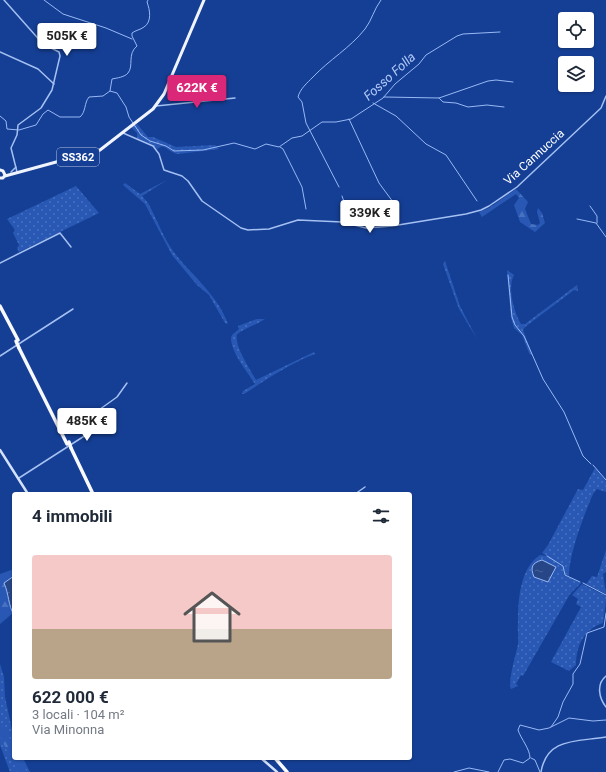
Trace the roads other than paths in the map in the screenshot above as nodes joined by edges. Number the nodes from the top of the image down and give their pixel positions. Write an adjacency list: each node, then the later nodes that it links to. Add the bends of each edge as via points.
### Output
1 (4, 0): 4 (street, via 43,44 60,54)
2 (204, 0): 7 (main road, SS362, via 164,94)
3 (0, 52): 4 (street, via 38,69)
4 (54, 85): 9 (street, via 41,108 20,123 11,148)
5 (606, 96): 8 (street, Via Cannuccia, via 601,108 542,164 517,187 489,206 466,214 366,228 342,222 298,220 269,229 241,228 202,201 182,176 164,170 152,146)
6 (235, 98): 7 (street)
7 (156, 106): 8 (main road, SS362)
8 (123, 133): 12 (main road, SS362, via 94,152)
9 (16, 168): 11 (street); 12 (street)
10 (1, 170): 11 (main road, SS362); 13 (main road, SS362)
11 (11, 172): 12 (main road, SS362)
12 (17, 173): 13 (main road, SS362)
13 (5, 176): 14 (main road, SS362)
14 (0, 179)
15 (71, 247): 16 (street, via 60,233)
16 (0, 263)
17 (0, 306): 20 (highway)
18 (73, 309): 21 (street)
19 (0, 311): 20 (highway)
20 (17, 341): 27 (highway, bridge)
21 (0, 356)
22 (127, 383): 24 (street, via 117,397 89,417 86,426 89,433)
23 (0, 450): 24 (main road)
24 (18, 478): 26 (main road)
25 (365, 487): 28 (street)
26 (27, 492)
27 (91, 492)
28 (358, 492)
29 (606, 676): 30 (street, via 600,686)
30 (606, 707)
31 (606, 737): 36 (street, via 555,747 545,757)
32 (263, 760): 34 (main road)
33 (279, 760): 35 (highway)
34 (277, 772)
35 (288, 772)
36 (541, 772)

